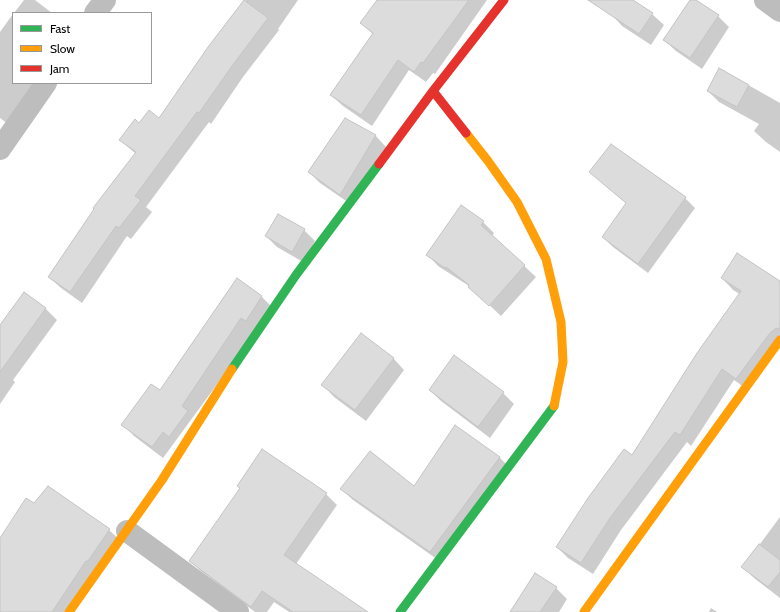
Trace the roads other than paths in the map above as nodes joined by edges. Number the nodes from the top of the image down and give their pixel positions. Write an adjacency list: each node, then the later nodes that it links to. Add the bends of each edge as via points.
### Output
1 (105, 0): 5 (street)
2 (504, 0): 7 (street)
3 (765, 0): 4 (street)
4 (780, 11)
5 (96, 12)
6 (45, 84): 8 (street)
7 (433, 91): 10 (street, via 292,281); 13 (street, via 517,202 546,260 561,322 563,362 554,406)
8 (0, 149)
9 (780, 340): 14 (street)
10 (127, 531): 11 (street); 12 (street)
11 (69, 612)
12 (238, 612)
13 (400, 612)
14 (584, 612)

